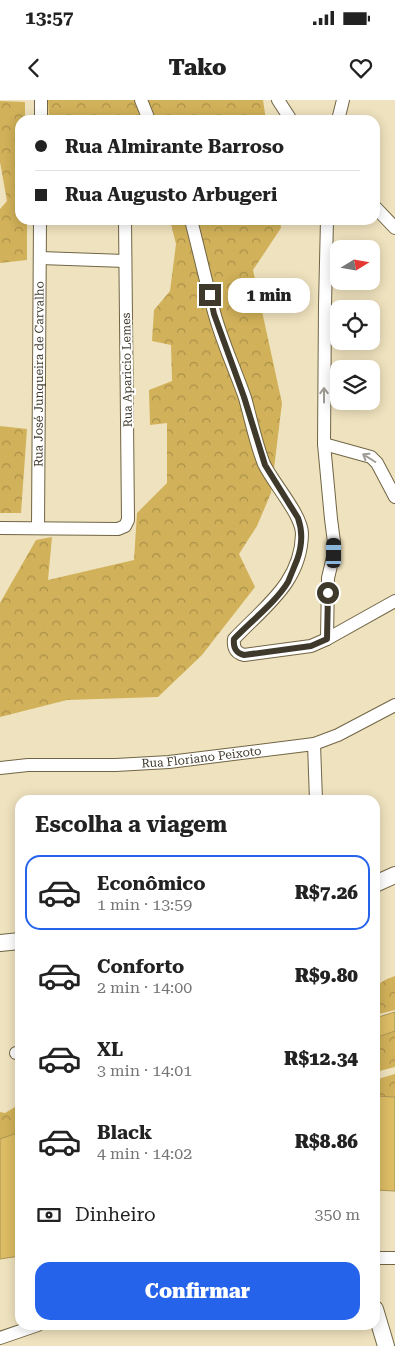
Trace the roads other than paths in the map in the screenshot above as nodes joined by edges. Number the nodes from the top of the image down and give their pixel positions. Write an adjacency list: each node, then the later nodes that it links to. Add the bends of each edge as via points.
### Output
1 (41, 100): 5 (street)
2 (141, 100): 6 (street)
3 (278, 100): 7 (street)
4 (343, 100): 8 (street)
5 (41, 115)
6 (147, 115)
7 (286, 115)
8 (339, 115)
9 (380, 212): 14 (street)
10 (40, 225): 15 (street, Rua José Junqueira de Carvalho)
11 (126, 225): 16 (street, Rua Aparicio Lemes)
12 (192, 225): 22 (street, via 214,314 263,460 298,518 302,534 299,553 287,583 234,639 233,645 239,654 244,655 311,646)
13 (327, 225): 17 (street, one-way to 13)
14 (395, 228)
15 (40, 258): 16 (street); 20 (street, Rua José Junqueira de Carvalho)
16 (125, 261): 20 (street, Rua Aparicio Lemes, via 128,520 118,529)
17 (324, 444): 18 (street, one-way to 17, via 377,462 371,457); 22 (street, via 334,542 328,578)
18 (395, 497)
19 (0, 528): 20 (street)
20 (38, 528)
21 (395, 601): 22 (street)
22 (327, 639)
23 (395, 705): 24 (street, Rua Floriano Peixoto)
24 (314, 744): 25 (street, Rua Floriano Peixoto, via 170,762); 26 (street)
25 (0, 768)
26 (316, 795)
27 (395, 875): 28 (main road)
28 (380, 882)
29 (15, 942): 30 (main road)
30 (0, 943)
31 (380, 1258): 32 (street)
32 (395, 1258)
33 (380, 1327): 36 (main road)
34 (23, 1330): 35 (street)
35 (0, 1338)
36 (386, 1346)

